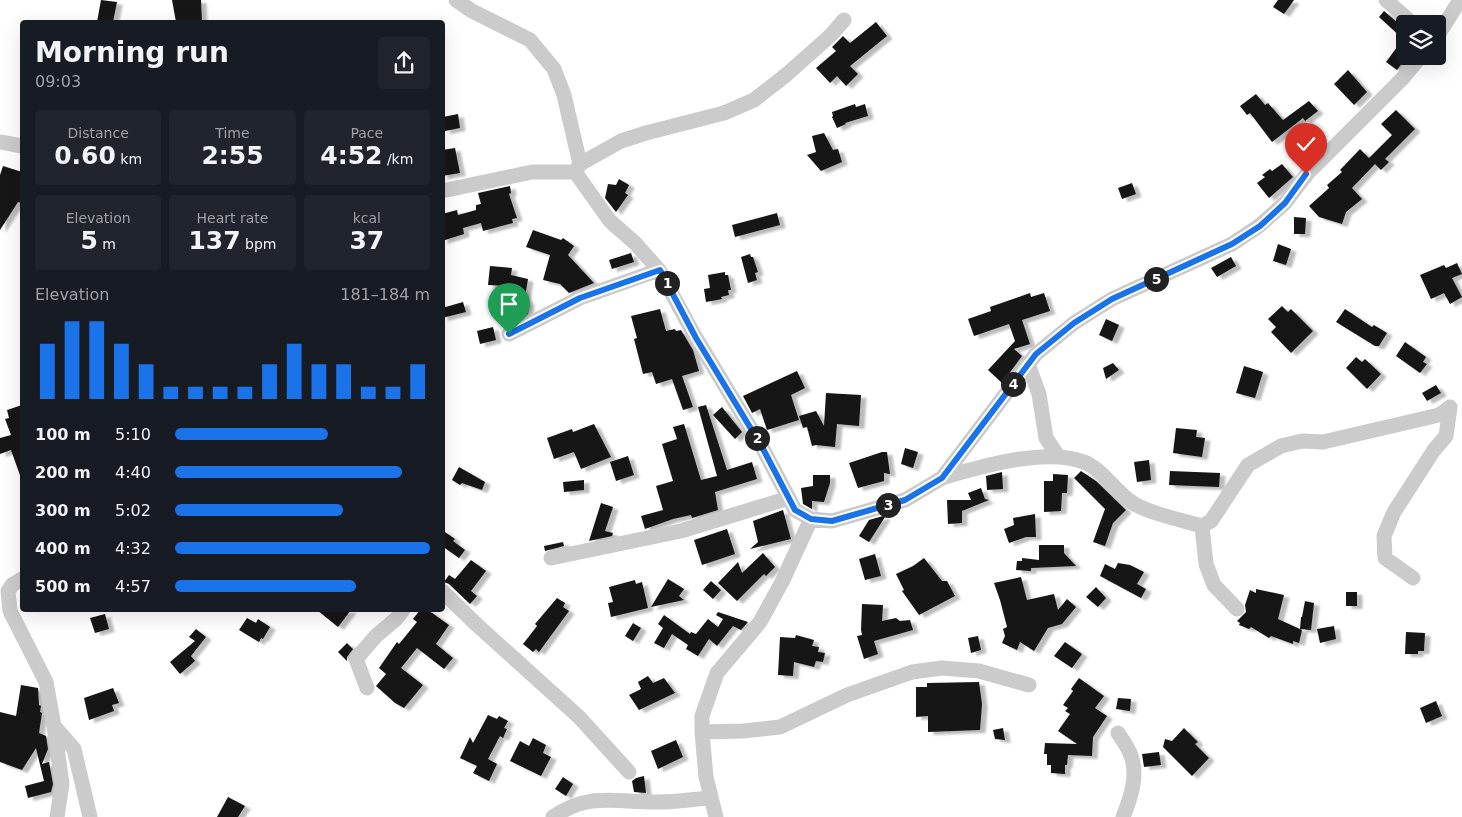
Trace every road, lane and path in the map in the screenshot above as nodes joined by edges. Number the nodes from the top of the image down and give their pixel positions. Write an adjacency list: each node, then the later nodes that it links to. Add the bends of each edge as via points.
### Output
1 (456, 0): 10 (street, via 530,40 554,68 564,95)
2 (1386, 0): 4 (street)
3 (1460, 0): 6 (street)
4 (1403, 15)
5 (844, 20): 10 (street, via 825,41 754,100 724,113 621,141)
6 (1446, 22)
7 (1414, 65): 14 (street, via 1306,174 1285,203 1260,226 1232,244 1112,299 1074,323)
8 (0, 142): 9 (street)
9 (20, 146)
10 (578, 168): 11 (street, via 532,172); 12 (street, via 610,221)
11 (445, 191)
12 (660, 270): 13 (street, via 580,298); 17 (street)
13 (509, 334)
14 (1028, 364): 15 (street, via 1038,394 1046,438); 16 (street)
15 (1058, 456): 16 (street, via 1000,462); 19 (street, via 1095,468 1130,502)
16 (942, 478): 18 (street, via 905,500 832,521)
17 (789, 498): 18 (street, via 795,510); 20 (street, via 681,530)
18 (811, 519): 29 (street, via 760,622 717,673 702,716)
19 (1202, 526): 21 (street, via 1211,521 1248,465 1281,446 1302,441 1323,442 1438,415 1450,407 1446,436 1394,512 1384,536 1386,558); 24 (street, via 1206,564 1214,585)
20 (551, 558)
21 (1413, 578)
22 (11, 583): 28 (street, via 8,591 10,611 46,682)
23 (445, 594): 31 (street, via 579,718)
24 (1237, 609)
25 (401, 612): 27 (street, via 356,659)
26 (1030, 685): 29 (street, via 979,671 942,668 912,672 847,695 780,727)
27 (366, 688)
28 (54, 726): 33 (street, via 62,784); 34 (street, via 74,750)
29 (702, 732): 32 (street)
30 (1118, 733): 37 (street, via 1131,754 1134,780)
31 (629, 772)
32 (710, 798): 35 (street, via 659,802 603,799 585,802); 36 (street)
33 (57, 817)
34 (90, 817)
35 (553, 817)
36 (716, 817)
37 (1123, 817)

